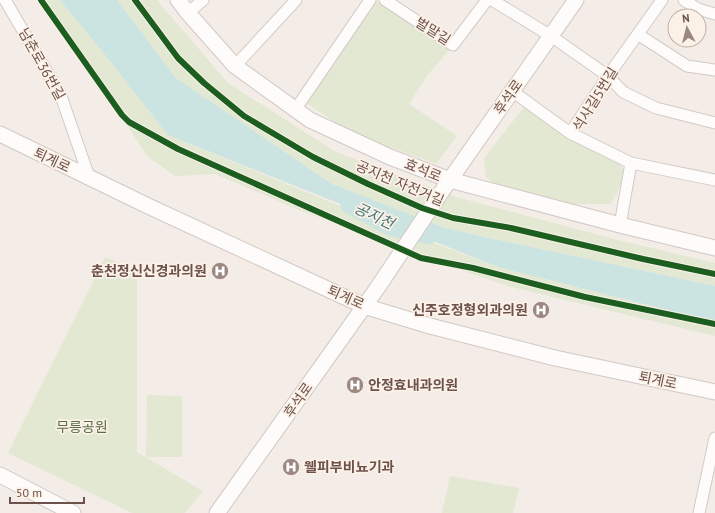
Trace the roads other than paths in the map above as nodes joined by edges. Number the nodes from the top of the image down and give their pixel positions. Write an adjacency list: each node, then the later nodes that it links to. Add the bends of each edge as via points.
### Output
1 (5, 0): 25 (street, 남춘로36번길, via 61,96)
2 (178, 0): 12 (street, 효석로)
3 (203, 0): 12 (street)
4 (296, 0): 16 (street)
5 (370, 0): 20 (street)
6 (385, 0): 7 (street, 벌말길, via 453,45)
7 (487, 0)
8 (492, 0): 15 (street)
9 (576, 0): 15 (street, 후석로)
10 (662, 0): 14 (street, 석사길5번길)
11 (684, 0): 13 (street, via 698,9)
12 (188, 13): 16 (street, 효석로)
13 (715, 14)
14 (638, 35): 17 (street, via 687,66); 18 (street, 석사길5번길)
15 (550, 36): 18 (street); 19 (street, 후석로)
16 (235, 66): 20 (street, 효석로)
17 (715, 70)
18 (608, 76): 21 (street, via 624,92 656,108); 22 (street, 석사길5번길)
19 (512, 90): 22 (street); 26 (street, 후석로)
20 (295, 110): 26 (street, 효석로, via 339,134)
21 (715, 123)
22 (570, 133): 24 (street, 석사길5번길)
23 (0, 134): 25 (street, 퇴계로)
24 (631, 162): 27 (street, 석사길5번길); 28 (street)
25 (89, 177): 30 (street, 퇴계로)
26 (450, 180): 28 (street, 효석로); 30 (street, 후석로)
27 (715, 180)
28 (620, 225): 29 (street, 효석로)
29 (715, 248)
30 (364, 306): 31 (street, 퇴계로, via 554,358); 35 (street, 후석로)
31 (715, 392)
32 (715, 438): 36 (street)
33 (0, 475): 34 (street)
34 (73, 513)
35 (217, 513)
36 (699, 513)

